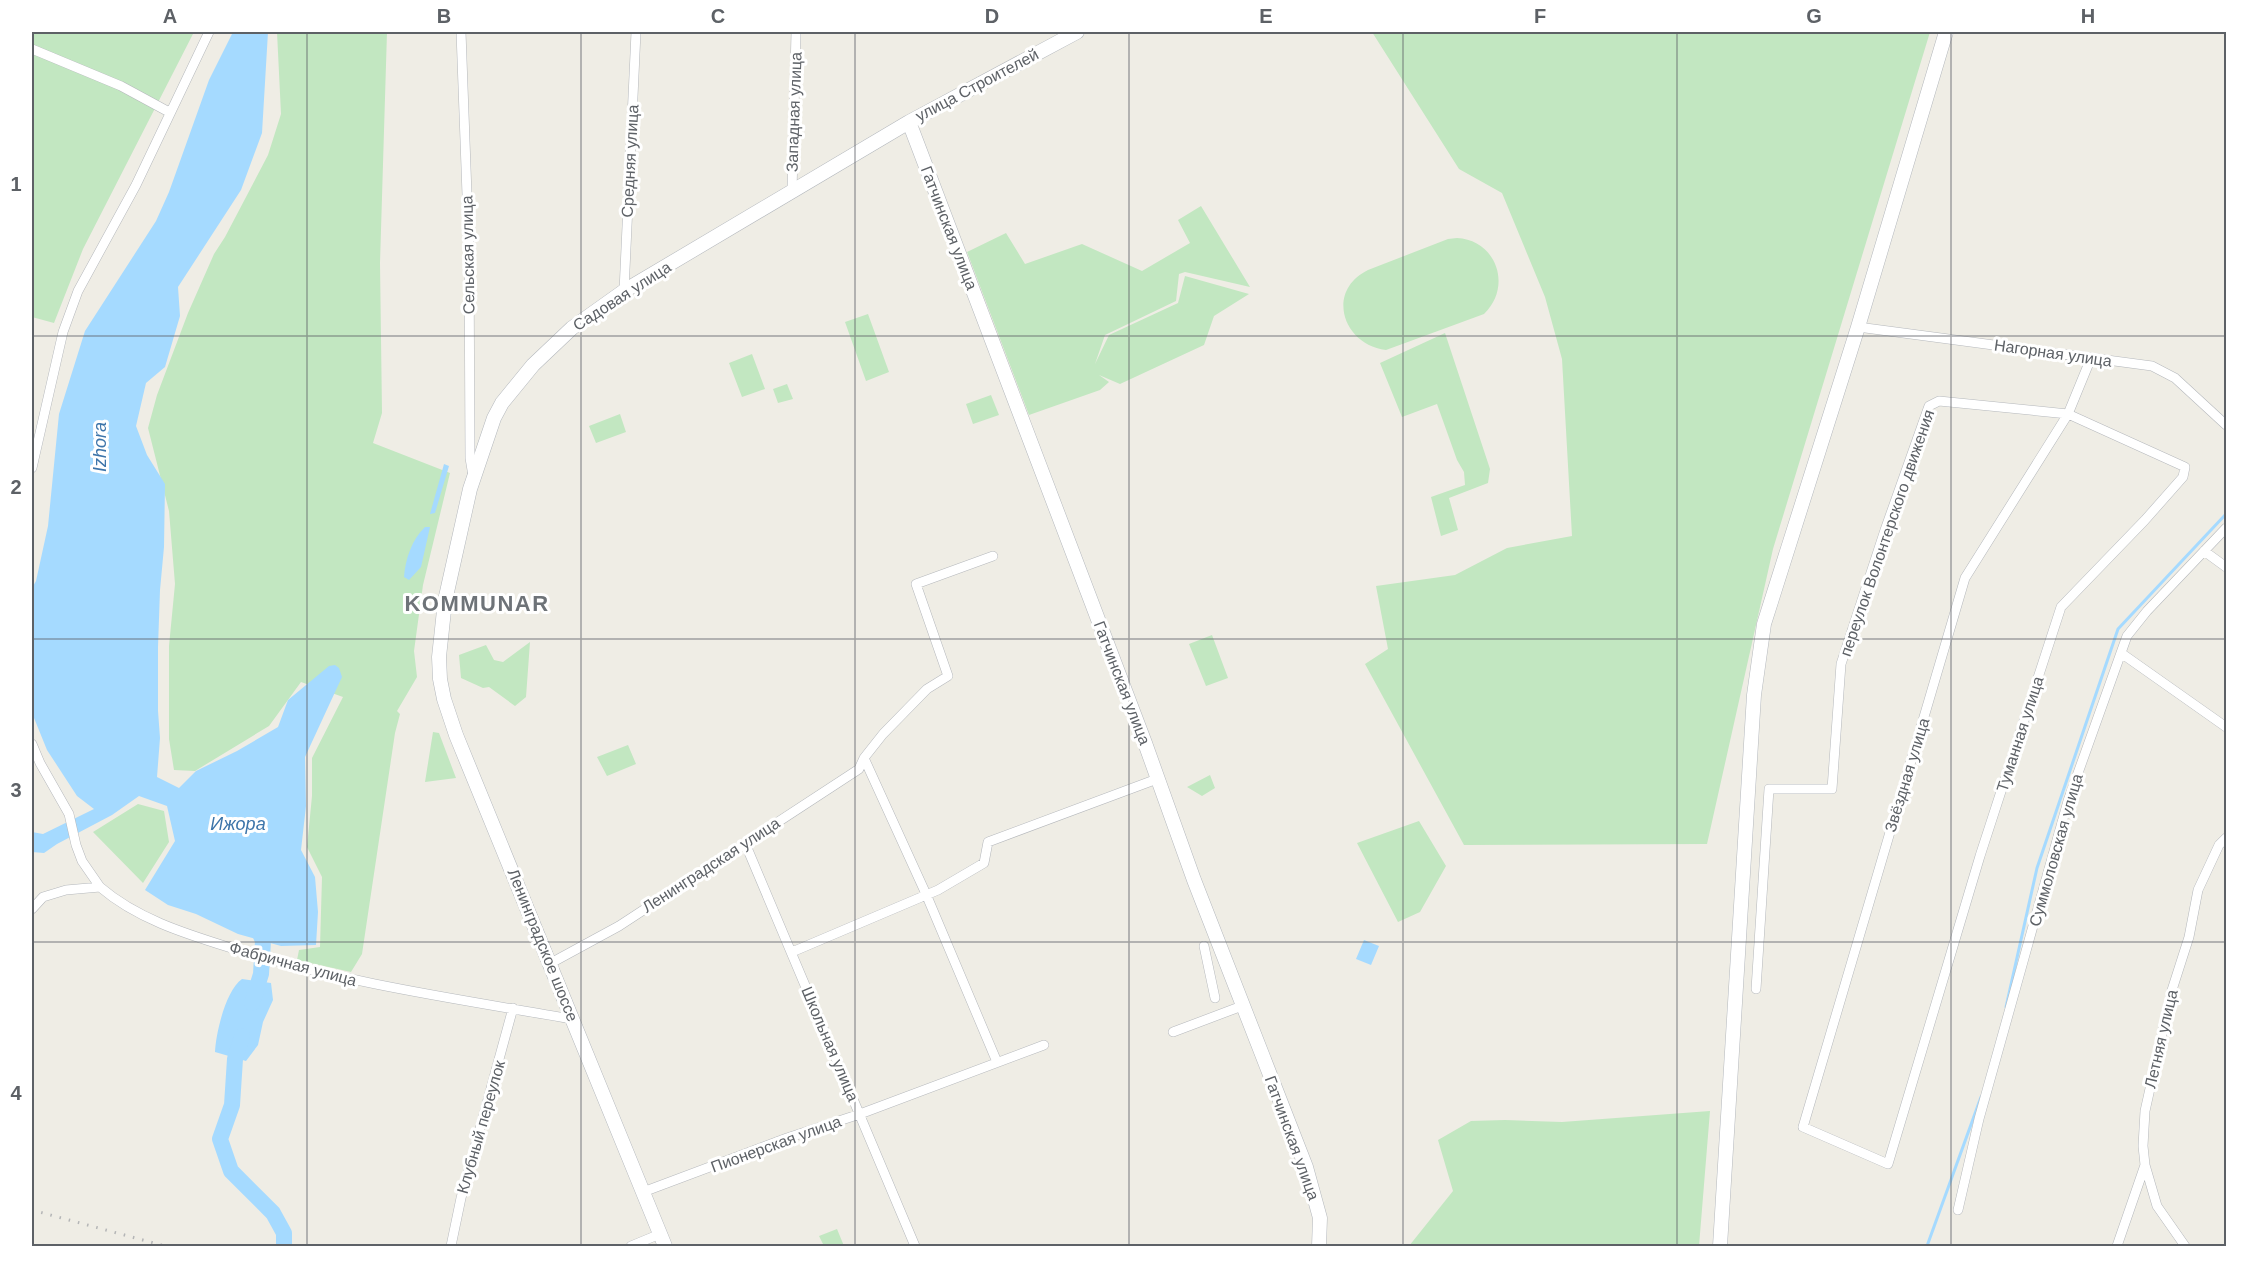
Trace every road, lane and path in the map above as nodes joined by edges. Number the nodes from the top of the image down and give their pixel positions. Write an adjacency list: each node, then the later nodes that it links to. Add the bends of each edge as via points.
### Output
1 (209, 32): 8 (street)
2 (461, 32): 17 (street, Сельская улица)
3 (636, 32): 11 (street, Средняя улица)
4 (796, 32): 10 (street, Западная улица)
5 (1077, 32): 9 (main road, улица Строителей)
6 (1946, 32): 12 (main road)
7 (32, 49): 8 (street, via 121,86)
8 (169, 112): 16 (street, via 136,185 78,291 63,332)
9 (909, 122): 10 (main road, Садовая улица); 27 (main road, Гатчинская улица)
10 (792, 192): 11 (main road, Садовая улица)
11 (624, 291): 17 (main road, Садовая улица, via 572,328 502,403)
12 (1858, 327): 13 (street, Нагорная улица); 54 (main road, via 1764,624 1754,695)
13 (2091, 358): 14 (street, Звёздная улица); 15 (street, Нагорная улица, via 2152,366 2175,378)
14 (2068, 414): 36 (street, переулок Волонтерского движения, via 1939,401 1929,406 1841,664 1832,789 1769,789); 45 (street, Звёздная улица, via 1965,578 1803,1127); 45 (street, Туманная улица, via 2185,467 2183,477 2061,607 1980,856)
15 (2226, 425)
16 (32, 468)
17 (473, 478): 22 (main road, Садовая улица, via 445,601)
18 (2226, 528): 19 (street, Суммоловская улица)
19 (2204, 551): 21 (street); 23 (street, Суммоловская улица, via 2146,611 2127,636)
20 (993, 556): 26 (street, Ленинградская улица, via 915,584 948,676 927,688)
21 (2226, 567)
22 (441, 640): 35 (main road, Ленинградское шоссе, via 440,679 449,715)
23 (2121, 653): 24 (street); 48 (street, Суммоловская улица, via 2068,801 1979,1119)
24 (2226, 727)
25 (32, 744): 30 (street, Фабричная улица, via 69,814 76,845 90,875)
26 (864, 758): 29 (street, Ленинградская улица, via 859,769); 31 (street)
27 (1157, 779): 31 (street, via 988,842 984,863 953,883); 38 (main road, Гатчинская улица)
28 (2226, 838): 46 (street, Летняя улица, via 2198,890 2189,937 2172,990 2145,1112)
29 (745, 843): 34 (street, Школьная улица); 35 (street, Ленинградская улица, via 618,926)
30 (100, 887): 32 (street, via 43,897); 39 (street, Фабричная улица, via 119,903 165,925 282,963 386,988)
31 (926, 894): 34 (street); 43 (street)
32 (32, 909)
33 (1204, 946): 37 (street)
34 (792, 952): 44 (street, Школьная улица)
35 (551, 963): 40 (main road, Ленинградское шоссе)
36 (1756, 988)
37 (1215, 998)
38 (1242, 1006): 41 (street); 53 (main road, Гатчинская улица, via 1312,1183 1320,1218)
39 (513, 1008): 40 (street, Фабричная улица); 50 (street, Клубный переулок)
40 (572, 1019): 47 (main road, Ленинградское шоссе)
41 (1173, 1032)
42 (1044, 1045): 43 (street, Пионерская улица)
43 (997, 1062): 44 (street, Пионерская улица)
44 (860, 1114): 47 (street, Пионерская улица); 52 (street, Школьная улица)
45 (1888, 1164)
46 (2145, 1165): 55 (street, Летняя улица); 56 (street, via 2157,1206)
47 (643, 1192): 49 (main road, Ленинградское шоссе)
48 (1958, 1210)
49 (662, 1240): 51 (street)
50 (451, 1246)
51 (631, 1246)
52 (915, 1246)
53 (1319, 1246)
54 (1720, 1246)
55 (2117, 1246)
56 (2186, 1246)

